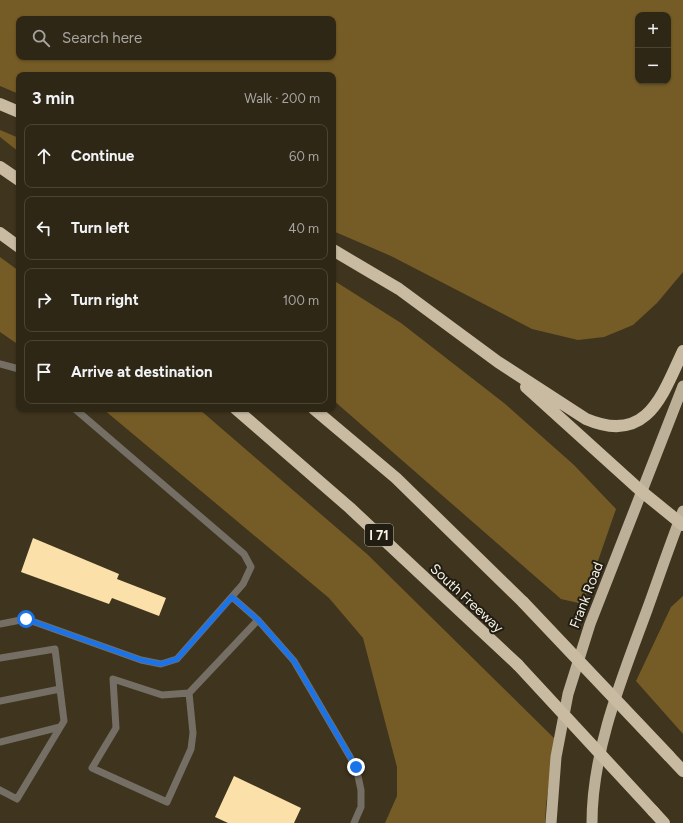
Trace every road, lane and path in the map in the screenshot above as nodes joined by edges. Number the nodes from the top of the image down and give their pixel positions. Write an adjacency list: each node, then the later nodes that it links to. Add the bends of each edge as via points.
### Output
1 (0, 104): 2 (highway)
2 (16, 111)
3 (0, 167): 4 (highway)
4 (16, 178)
5 (0, 233): 6 (highway)
6 (16, 245)
7 (336, 252): 9 (highway, via 400,289)
8 (683, 351): 9 (highway, via 663,394 645,418 623,426 602,426 586,419)
9 (498, 362): 16 (highway)
10 (0, 364): 11 (lane)
11 (16, 368)
12 (683, 386): 16 (highway, Frank Road)
13 (78, 412): 18 (lane, via 244,554 251,567 243,584)
14 (239, 412): 32 (highway, South Freeway / I 71, bridge, via 350,508 518,665)
15 (318, 412): 27 (highway, bridge, via 396,478 523,602)
16 (641, 491): 17 (highway); 30 (highway, Frank Road, via 590,624 568,694 556,757)
17 (682, 519): 31 (highway, via 611,713 597,768)
18 (232, 597): 19 (lane); 20 (lane, via 177,659 161,664 141,660 26,619)
19 (258, 620): 23 (lane); 29 (lane, via 294,661 356,767 361,790 361,807)
20 (0, 624)
21 (0, 658): 22 (lane, via 55,649)
22 (60, 689): 24 (lane); 25 (lane, via 64,721)
23 (189, 693): 23 (lane, via 162,695 113,679 116,728 92,768 167,802 191,749 193,734)
24 (0, 701)
25 (60, 727): 26 (lane); 28 (lane, via 17,800)
26 (0, 742)
27 (683, 771)
28 (0, 790)
29 (354, 823)
30 (551, 823)
31 (592, 823)
32 (664, 823)

